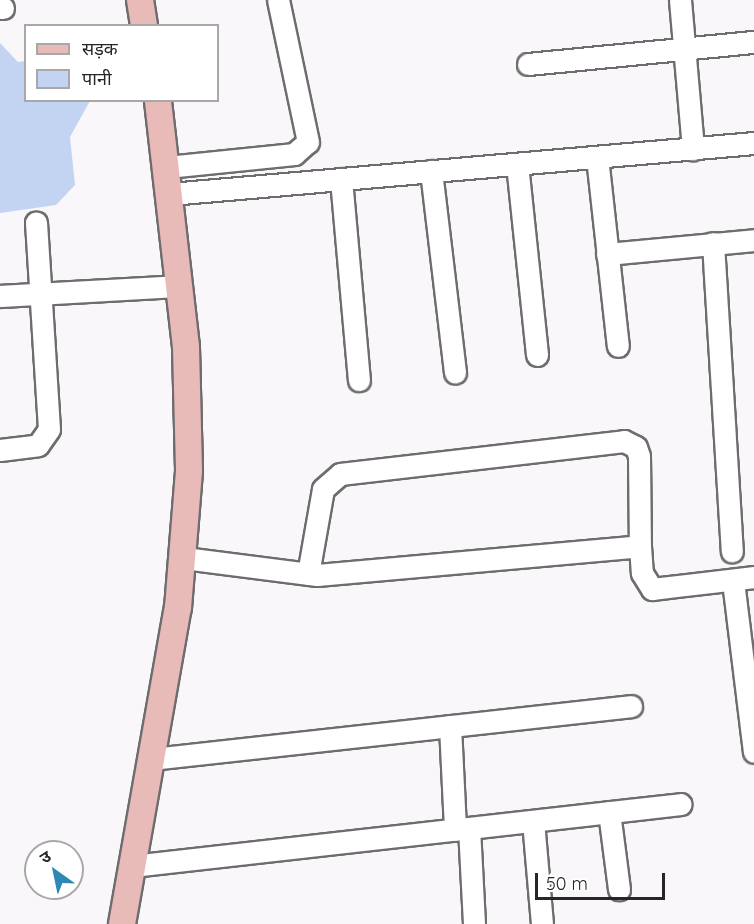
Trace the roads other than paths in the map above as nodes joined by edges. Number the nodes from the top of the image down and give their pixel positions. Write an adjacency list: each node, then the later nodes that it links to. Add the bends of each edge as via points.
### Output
1 (140, 0): 4 (main road)
2 (278, 0): 13 (street, via 308,142 294,154)
3 (680, 0): 6 (street)
4 (144, 24)
5 (754, 42): 6 (street)
6 (685, 49): 7 (street); 10 (street)
7 (528, 64)
8 (158, 102): 13 (main road)
9 (754, 143): 10 (street)
10 (693, 149): 11 (street)
11 (597, 157): 12 (street); 20 (street)
12 (517, 164): 14 (street); 25 (street)
13 (167, 167): 16 (main road)
14 (431, 171): 15 (street); 26 (street)
15 (340, 179): 16 (street); 27 (street)
16 (170, 194): 21 (main road)
17 (36, 222): 22 (street)
18 (754, 240): 19 (street)
19 (713, 243): 20 (street); 30 (street)
20 (607, 254): 24 (street)
21 (180, 286): 22 (street); 31 (main road, via 189,459)
22 (42, 294): 23 (street); 28 (street, via 49,429 38,445)
23 (0, 296)
24 (618, 346)
25 (537, 355)
26 (455, 373)
27 (359, 380)
28 (0, 450)
29 (640, 546): 32 (street); 32 (street, via 639,456 624,441 340,474 323,489); 33 (street, via 642,573 652,590)
30 (732, 551)
31 (184, 558): 32 (street); 37 (main road)
32 (308, 574)
33 (744, 579): 36 (street)
34 (631, 706): 35 (street)
35 (450, 726): 37 (street); 41 (street)
36 (754, 752)
37 (152, 759): 42 (main road)
38 (681, 804): 39 (street)
39 (609, 812): 40 (street); 43 (street)
40 (533, 821): 41 (street); 46 (street)
41 (462, 829): 42 (street); 45 (street)
42 (132, 866): 44 (main road)
43 (619, 889)
44 (122, 924)
45 (474, 924)
46 (542, 924)

